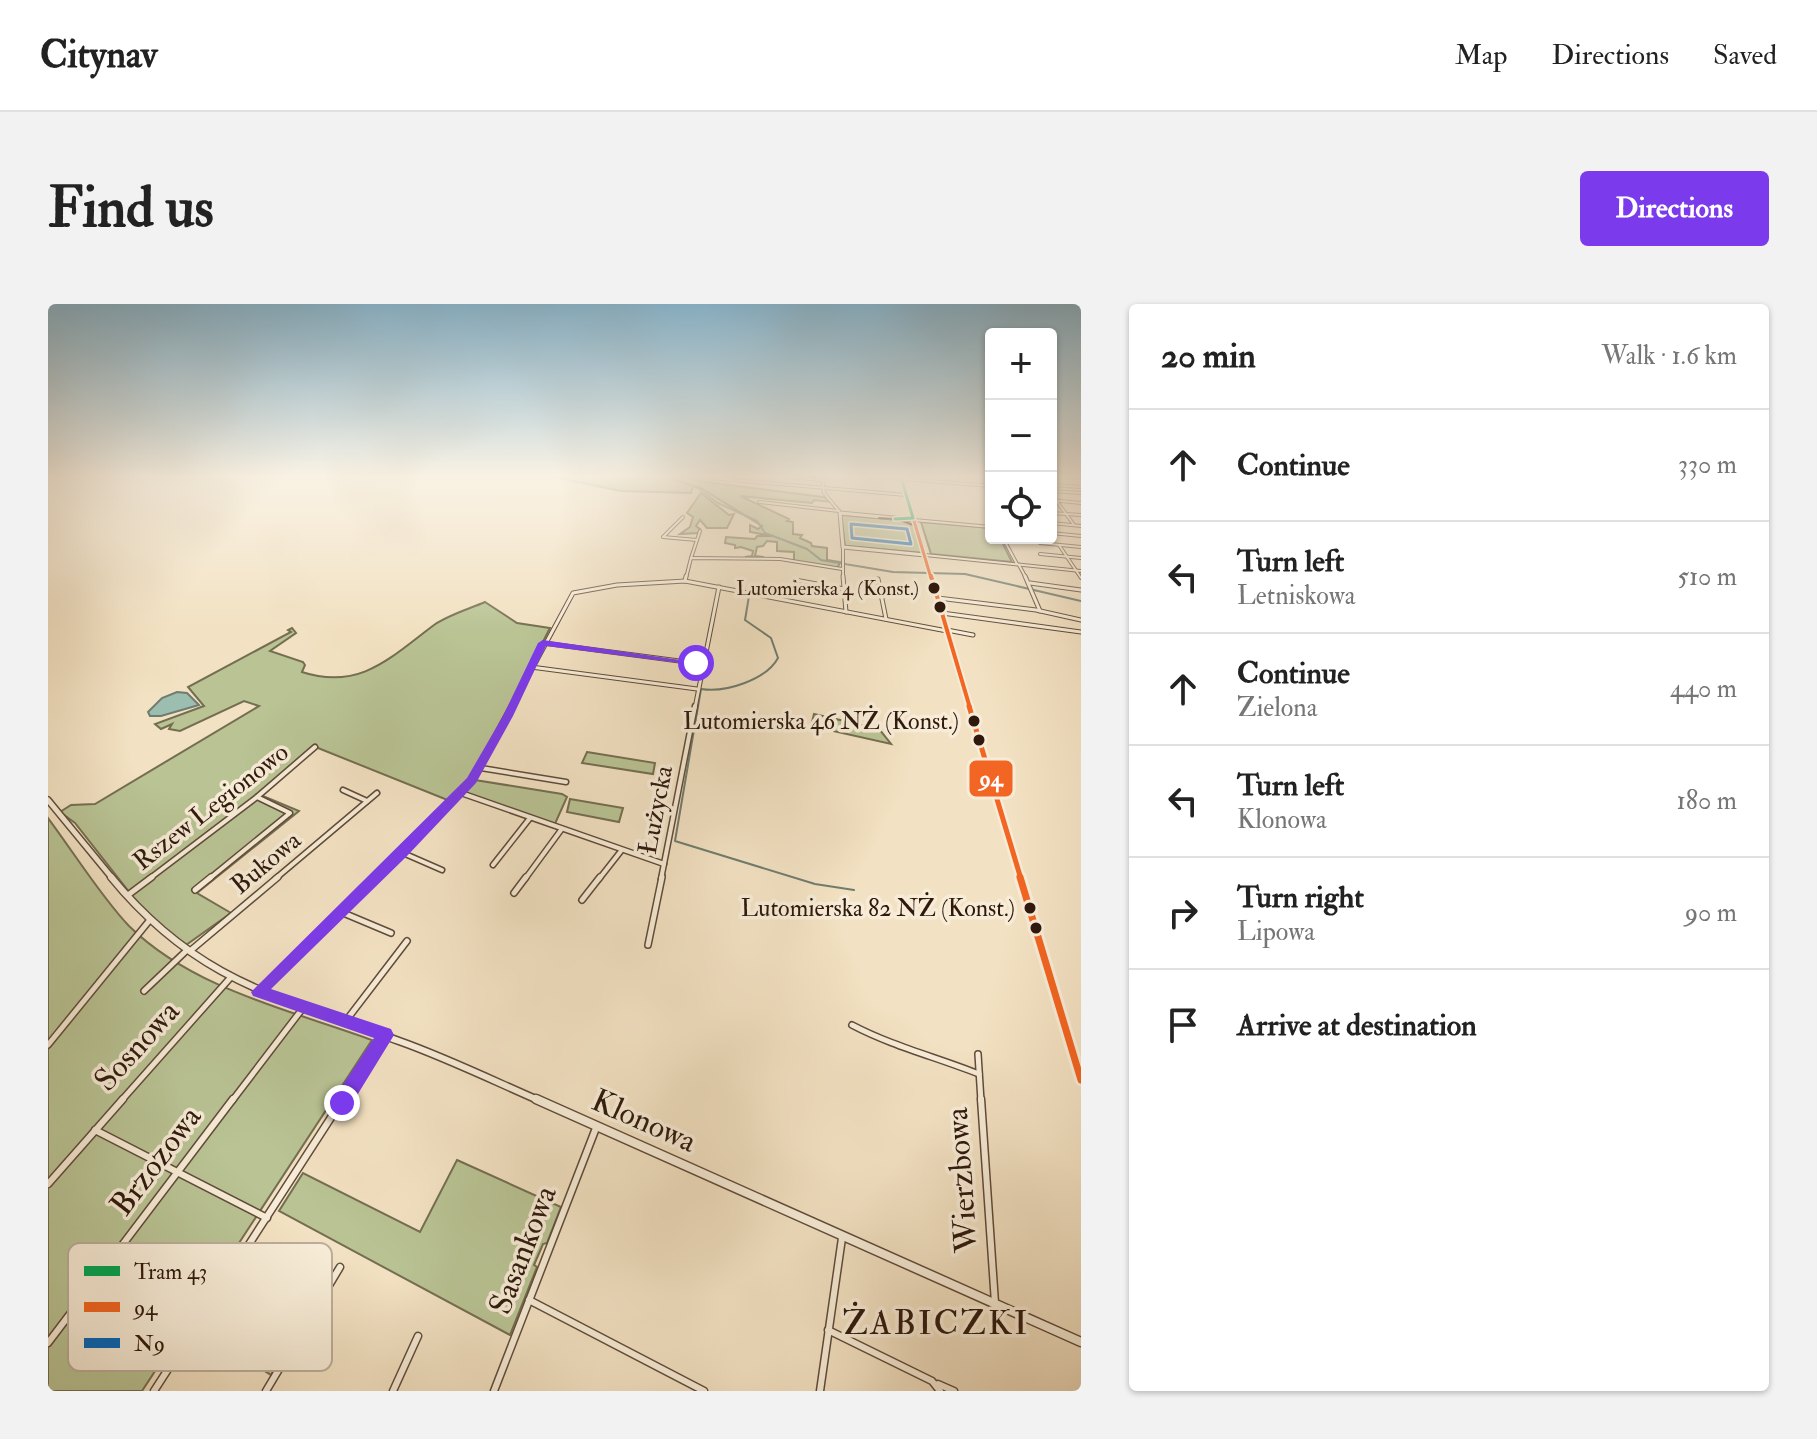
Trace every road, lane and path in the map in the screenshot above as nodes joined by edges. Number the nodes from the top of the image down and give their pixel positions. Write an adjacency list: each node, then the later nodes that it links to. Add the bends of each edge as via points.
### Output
1 (672, 528): 7 (street, via 663,537)
2 (841, 528): 11 (street)
3 (916, 528): 14 (main road)
4 (700, 531): 7 (street)
5 (1057, 534): 6 (street)
6 (1081, 536)
7 (697, 540): 16 (street)
8 (1006, 544): 18 (street)
9 (1050, 544): 10 (street)
10 (1059, 545): 12 (street); 15 (street)
11 (843, 547): 14 (street); 19 (street)
12 (1081, 547)
13 (1040, 554): 15 (street)
14 (925, 555): 18 (street); 30 (main road)
15 (1068, 557): 17 (street); 20 (street)
16 (691, 558): 19 (street); 25 (street)
17 (1081, 558)
18 (1018, 564): 20 (street); 26 (street)
19 (842, 565): 28 (street)
20 (1076, 570): 21 (street); 22 (street)
21 (1081, 571)
22 (1081, 578)
23 (878, 579): 34 (street)
24 (795, 580): 28 (street)
25 (685, 581): 27 (street); 39 (street, via 576,592)
26 (1030, 583): 29 (street); 31 (street)
27 (719, 587): 32 (street); 40 (street, Łużycka)
28 (844, 589): 32 (street)
29 (1081, 590)
30 (938, 598): 31 (street); 33 (main road)
31 (1040, 611): 35 (street)
32 (846, 612): 34 (street)
33 (942, 613): 36 (main road); 37 (street)
34 (886, 619): 36 (street)
35 (1081, 620)
36 (947, 630): 38 (street); 79 (main road)
37 (1081, 632)
38 (973, 635)
39 (543, 643): 40 (street); 41 (street)
40 (702, 664): 42 (street, Łużycka)
41 (531, 667): 42 (street); 44 (street)
42 (697, 689): 56 (street, Łużycka)
43 (315, 747): 49 (street, Rszew Legionowo)
44 (481, 768): 45 (street); 48 (street)
45 (566, 782)
46 (343, 790): 51 (street)
47 (377, 793): 51 (street, Bukowa)
48 (461, 793): 52 (street); 55 (street)
49 (257, 797): 59 (street, via 290,813); 61 (street, Rszew Legionowo)
50 (48, 800): 61 (street, Klonowa)
51 (367, 801): 68 (street, Bukowa)
52 (530, 818): 53 (street); 57 (street)
53 (561, 830): 54 (street); 60 (street)
54 (621, 851): 56 (street); 62 (street)
55 (403, 853): 58 (street); 63 (street)
56 (664, 864): 67 (street, Łużycka)
57 (493, 865)
58 (442, 870)
59 (195, 890)
60 (514, 893)
61 (128, 895): 64 (street, Klonowa)
62 (582, 900)
63 (341, 912): 65 (street); 71 (street)
64 (149, 921): 68 (street, Klonowa); 76 (street)
65 (391, 933)
66 (407, 941): 73 (street)
67 (648, 945)
68 (187, 952): 69 (street, Klonowa); 70 (street)
69 (231, 977): 71 (street, Klonowa); 81 (street, Sosnowa)
70 (144, 991)
71 (258, 992): 72 (street, Klonowa)
72 (303, 1008): 73 (street, Klonowa); 82 (street, Brzozowa)
73 (345, 1022): 75 (street, Klonowa)
74 (852, 1025): 78 (street, via 884,1042)
75 (386, 1035): 80 (street, Klonowa); 84 (street)
76 (48, 1045)
77 (978, 1054): 78 (street, Wierzbowa)
78 (979, 1074): 91 (street, Wierzbowa)
79 (1081, 1080)
80 (597, 1126): 85 (street, Klonowa); 90 (street, Sasankowa)
81 (95, 1130): 82 (street); 83 (street, Sosnowa)
82 (176, 1173): 84 (street); 86 (street, Brzozowa)
83 (48, 1184)
84 (267, 1218): 87 (street)
85 (842, 1235): 91 (street, Klonowa); 93 (street)
86 (123, 1243)
87 (251, 1243)
88 (340, 1267): 89 (street)
89 (332, 1280)
90 (529, 1300): 103 (street, Sasankowa); 104 (street)
91 (995, 1303): 95 (street, Klonowa)
92 (68, 1316): 96 (street, Brzozowa)
93 (828, 1330): 99 (street); 105 (street)
94 (418, 1336): 102 (street)
95 (1081, 1342)
96 (48, 1343)
97 (167, 1371): 100 (street)
98 (278, 1371): 101 (street)
99 (932, 1381): 106 (street); 107 (street)
100 (154, 1391)
101 (266, 1391)
102 (393, 1391)
103 (494, 1391)
104 (704, 1391)
105 (820, 1391)
106 (940, 1391)
107 (954, 1391)

